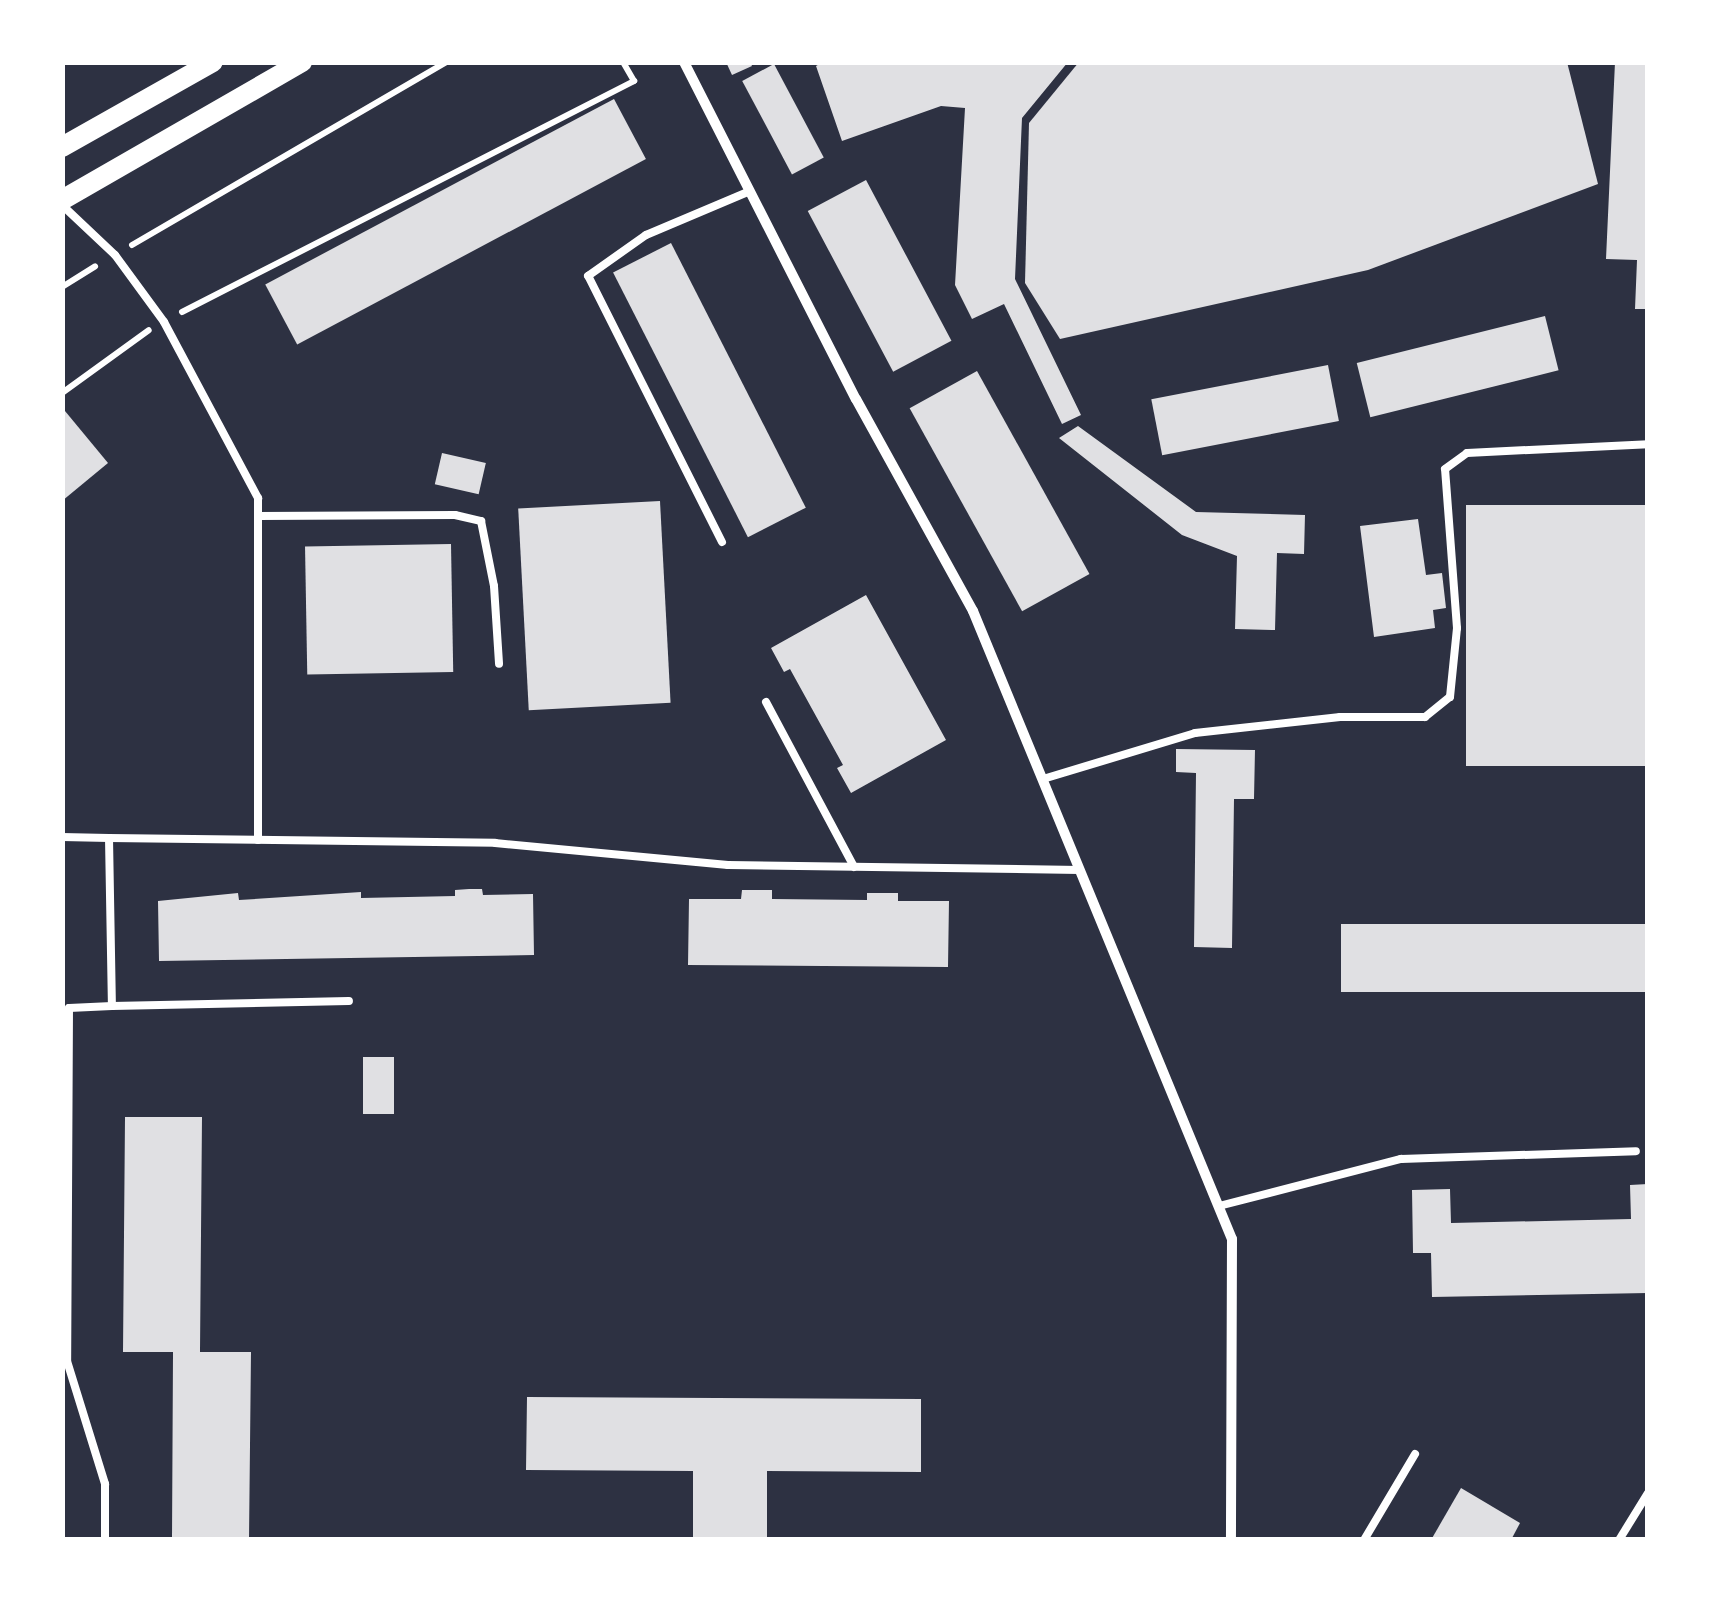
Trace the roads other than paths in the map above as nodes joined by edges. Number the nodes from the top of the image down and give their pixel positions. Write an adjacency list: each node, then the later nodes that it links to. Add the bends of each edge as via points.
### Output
1 (212, 62): 4 (main road)
2 (302, 62): 6 (main road)
3 (684, 62): 5 (street)
4 (62, 147)
5 (750, 190): 9 (lane, via 646,235 588,276); 12 (street, via 973,610)
6 (62, 203): 8 (lane, via 115,255 164,322 258,498)
7 (1648, 444): 12 (lane, via 1467,453 1445,468 1457,628 1450,697 1425,717 1340,717 1195,732)
8 (258, 516): 10 (lane, via 455,515 481,521); 15 (lane)
9 (722, 542)
10 (499, 664)
11 (766, 702): 16 (lane)
12 (1043, 779): 17 (street)
13 (62, 837): 14 (lane)
14 (109, 838): 15 (lane); 19 (lane)
15 (258, 840): 16 (lane, via 495,843 728,865)
16 (854, 867): 17 (lane)
17 (1080, 870): 22 (street)
18 (349, 1001): 19 (lane)
19 (112, 1006): 20 (lane)
20 (66, 1008): 25 (lane, via 67,1361 105,1484)
21 (1636, 1151): 22 (lane, via 1401,1158)
22 (1218, 1206): 26 (street, via 1232,1239)
23 (1415, 1454): 27 (lane)
24 (1648, 1493): 28 (lane)
25 (105, 1540)
26 (1232, 1540)
27 (1364, 1540)
28 (1620, 1540)

